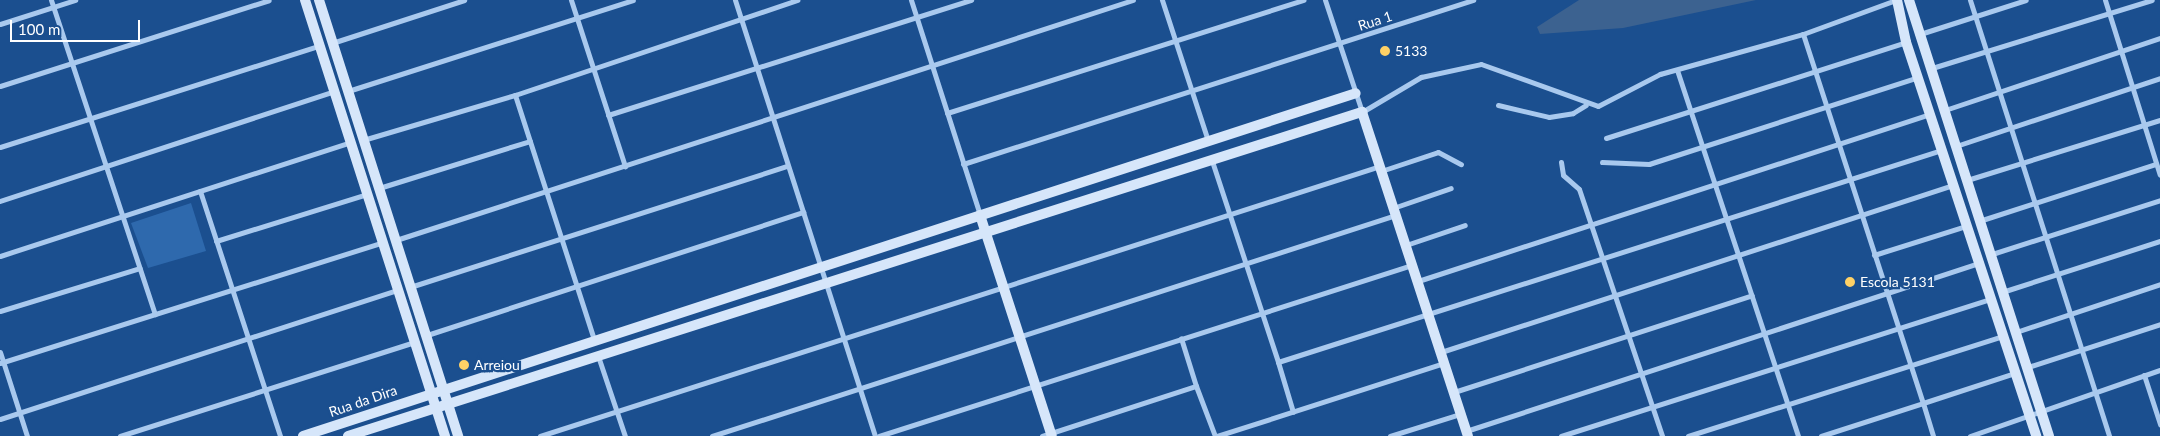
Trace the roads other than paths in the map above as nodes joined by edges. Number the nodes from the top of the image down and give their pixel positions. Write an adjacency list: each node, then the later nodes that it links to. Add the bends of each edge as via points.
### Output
1 (51, 0): 24 (street)
2 (76, 0): 24 (street)
3 (269, 0): 41 (street)
4 (305, 0): 38 (street)
5 (319, 0): 36 (street)
6 (464, 0): 36 (street)
7 (571, 0): 29 (street)
8 (633, 0): 29 (street)
9 (735, 0): 28 (street)
10 (797, 0): 28 (street)
11 (911, 0): 26 (street)
12 (971, 0): 26 (street)
13 (1133, 0): 42 (street)
14 (1162, 0): 34 (street)
15 (1303, 0): 34 (street)
16 (1325, 0): 37 (street)
17 (1473, 0): 37 (street, Rua 1)
18 (1896, 0): 31 (street); 35 (street)
19 (1909, 0): 32 (street)
20 (1970, 0): 27 (street)
21 (2026, 0): 27 (street)
22 (2105, 0): 25 (street)
23 (2152, 0): 25 (street)
24 (53, 7): 30 (street); 41 (street)
25 (2110, 14): 39 (street); 40 (street)
26 (917, 16): 42 (street); 45 (street)
27 (1975, 16): 32 (street); 39 (street)
28 (741, 18): 43 (street); 45 (street)
29 (577, 19): 43 (street); 54 (street)
30 (0, 24)
31 (1804, 34): 46 (street); 47 (street)
32 (1920, 34): 44 (street)
33 (2160, 38): 40 (street)
34 (1176, 42): 52 (street); 64 (street)
35 (1906, 42): 47 (street); 48 (street)
36 (332, 43): 54 (street)
37 (1341, 44): 52 (street, Rua 1); 56 (street)
38 (319, 46): 53 (street); 68 (street)
39 (1984, 51): 44 (street); 55 (street)
40 (2121, 52): 51 (street); 55 (street)
41 (72, 63): 50 (street); 68 (street)
42 (932, 64): 64 (street); 67 (street)
43 (592, 67): 57 (street); 66 (street)
44 (1932, 68): 62 (street)
45 (757, 69): 66 (street); 67 (street)
46 (1677, 70): 59 (street, via 1631,86 1598,106); 61 (street)
47 (1816, 73): 60 (street); 61 (street)
48 (1918, 77): 60 (street); 65 (street)
49 (2160, 78): 51 (street)
50 (0, 86)
51 (2133, 86): 70 (street); 71 (street)
52 (1192, 90): 75 (street); 86 (street, Rua 1)
53 (334, 91): 76 (street); 91 (street)
54 (348, 91): 73 (street)
55 (1998, 92): 62 (street); 71 (street)
56 (1356, 93): 63 (street); 75 (street, Rua da Dira)
57 (515, 95): 73 (street); 74 (street)
58 (1498, 105): 59 (street, via 1549,117 1573,113)
59 (1586, 105): 63 (street, via 1481,64 1421,77)
60 (1825, 106): 77 (street); 78 (street)
61 (1690, 110): 72 (street); 78 (street)
62 (1945, 110): 79 (street)
63 (1362, 112): 82 (street, Rua da Dira); 92 (street)
64 (947, 113): 86 (street)
65 (1931, 114): 77 (street); 81 (street)
66 (608, 115): 89 (street)
67 (772, 116): 89 (street); 90 (street)
68 (90, 118): 80 (street); 91 (street)
69 (2160, 120): 70 (street)
70 (2144, 125): 85 (street); 88 (street)
71 (2010, 128): 79 (street); 85 (street)
72 (1606, 138)
73 (362, 140): 98 (street)
74 (530, 141): 98 (street); 100 (street)
75 (1208, 141): 109 (street, Rua da Dira)
76 (350, 142): 101 (street); 102 (street)
77 (1837, 143): 94 (street); 96 (street)
78 (1703, 145): 84 (street, via 1649,164); 96 (street)
79 (1956, 146): 95 (street)
80 (0, 148)
81 (1943, 150): 94 (street); 97 (street)
82 (1212, 161): 108 (street); 117 (street, Rua da Dira)
83 (1561, 162): 114 (street, via 1563,175 1579,189)
84 (1602, 162)
85 (2022, 163): 95 (street); 105 (street)
86 (964, 164): 109 (street)
87 (1461, 164): 92 (street, via 1438,152)
88 (2156, 164): 93 (street); 105 (street)
89 (625, 166): 100 (street)
90 (787, 166): 107 (street); 120 (street)
91 (106, 167): 104 (street); 110 (street)
92 (1381, 168): 106 (street); 108 (street)
93 (2160, 175)
94 (1850, 180): 111 (street); 112 (street)
95 (1966, 180): 113 (street)
96 (1715, 183): 112 (street); 114 (street)
97 (1954, 185): 111 (street); 115 (street)
98 (379, 188): 119 (street)
99 (1451, 188): 106 (street)
100 (545, 190): 119 (street); 120 (street)
101 (200, 191): 110 (street); 121 (street)
102 (368, 194): 121 (street); 123 (street)
103 (2160, 200): 118 (street)
104 (0, 202)
105 (2035, 203): 113 (street); 118 (street)
106 (1394, 211): 124 (street); 130 (street)
107 (803, 212): 134 (street); 142 (street)
108 (1229, 214): 130 (street); 140 (street)
109 (980, 215): 117 (street); 134 (street, Rua da Dira)
110 (123, 216): 126 (street); 133 (street)
111 (1861, 216): 127 (street); 128 (street)
112 (1726, 221): 128 (street); 129 (street)
113 (1979, 221): 125 (street)
114 (1590, 223): 129 (street); 136 (street)
115 (1967, 225): 127 (street); 131 (street)
116 (1465, 226): 124 (street)
117 (986, 234): 138 (street, Rua da Dira); 140 (street)
118 (2046, 237): 125 (street); 135 (street)
119 (396, 240): 139 (street)
120 (561, 240): 139 (street); 142 (street)
121 (216, 241): 141 (street)
122 (2160, 241): 135 (street)
123 (382, 242): 141 (street); 143 (street)
124 (1405, 245): 132 (street)
125 (1989, 255): 145 (street)
126 (0, 256)
127 (1874, 256): 144 (street)
128 (1739, 257): 146 (street); 147 (street)
129 (1601, 258): 147 (street); 153 (street)
130 (1246, 263): 150 (street); 158 (street)
131 (1980, 263): 144 (street); 148 (street)
132 (1412, 265): 136 (street); 150 (street)
133 (140, 268): 149 (street); 152 (street)
134 (821, 268): 138 (street); 164 (street, Rua da Dira)
135 (2058, 274): 145 (street); 151 (street)
136 (1417, 281): 153 (street)
137 (2160, 284): 151 (street)
138 (826, 285): 162 (street); 170 (street, Rua da Dira)
139 (410, 286): 160 (street)
140 (1004, 287): 158 (street); 162 (street)
141 (232, 288): 152 (street); 163 (street)
142 (576, 288): 160 (street); 164 (street)
143 (398, 290): 163 (street); 166 (street)
144 (1886, 292): 155 (street); 156 (street)
145 (2002, 292): 157 (street)
146 (1752, 294): 156 (street); 159 (street)
147 (1614, 297): 159 (street); 169 (street)
148 (1992, 299): 155 (street); 161 (street)
149 (0, 311)
150 (1262, 312): 165 (street); 172 (street)
151 (2071, 312): 157 (street); 167 (street)
152 (155, 314): 171 (street)
153 (1429, 318): 169 (street); 172 (street)
154 (2160, 324): 167 (street)
155 (1897, 329): 174 (street); 175 (street)
156 (1763, 330): 175 (street); 178 (street)
157 (2015, 332): 176 (street)
158 (1019, 334): 181 (street); 182 (street)
159 (1627, 334): 178 (street); 186 (street)
160 (426, 335): 184 (street)
161 (2004, 336): 174 (street); 179 (street)
162 (843, 337): 182 (street); 195 (street)
163 (248, 338): 185 (street); 194 (street)
164 (594, 338): 184 (street, Rua da Dira)
165 (1181, 338): 181 (street); 183 (street)
166 (414, 342): 185 (street); 187 (street)
167 (2082, 348): 176 (street); 188 (street)
168 (0, 352): 171 (street)
169 (1440, 352): 173 (street)
170 (598, 356): 190 (street, Rua da Dira); 195 (street)
171 (2, 362): 194 (street)
172 (1278, 362): 196 (street)
173 (1444, 363): 186 (street); 196 (street)
174 (1910, 364): 189 (street); 191 (street)
175 (1776, 368): 191 (street); 192 (street)
176 (2028, 368): 197 (street)
177 (2160, 370): 180 (street)
178 (1640, 373): 192 (street); 202 (street)
179 (2015, 373): 189 (street); 199 (street)
180 (2144, 375): 188 (street); 201 (street)
181 (1035, 385): 203 (street); 215 (street)
182 (858, 386): 213 (street); 214 (street)
183 (1196, 386): 203 (street); 216 (street)
184 (443, 388): 187 (street, Rua da Dira); 190 (street)
185 (265, 389): 205 (street); 206 (street)
186 (1453, 392): 198 (street)
187 (431, 393): 193 (street); 207 (street, Rua da Dira)
188 (2096, 393): 197 (street); 227 (street)
189 (1923, 403): 222 (street); 223 (street)
190 (448, 404): 193 (street, Rua da Dira); 210 (street)
191 (1787, 404): 220 (street); 221 (street)
192 (1651, 407): 218 (street); 219 (street)
193 (436, 408): 208 (street, Rua da Dira); 209 (street)
194 (20, 412): 200 (street); 204 (street)
195 (616, 412): 211 (street); 212 (street)
196 (1293, 412): 216 (street)
197 (2042, 412): 199 (street); 226 (street)
198 (1460, 414): 202 (street); 217 (street)
199 (2030, 416): 224 (street); 225 (street)
200 (0, 419)
201 (2160, 424)
202 (1467, 433)
203 (1048, 435)
204 (27, 436)
205 (120, 436)
206 (280, 436)
207 (303, 436)
208 (348, 436)
209 (445, 436)
210 (458, 436)
211 (540, 436)
212 (625, 436)
213 (712, 436)
214 (875, 436)
215 (880, 436)
216 (1216, 436)
217 (1390, 436)
218 (1561, 436)
219 (1662, 436)
220 (1688, 436)
221 (1798, 436)
222 (1821, 436)
223 (1933, 436)
224 (1970, 436)
225 (2036, 436)
226 (2049, 436)
227 (2109, 436)

